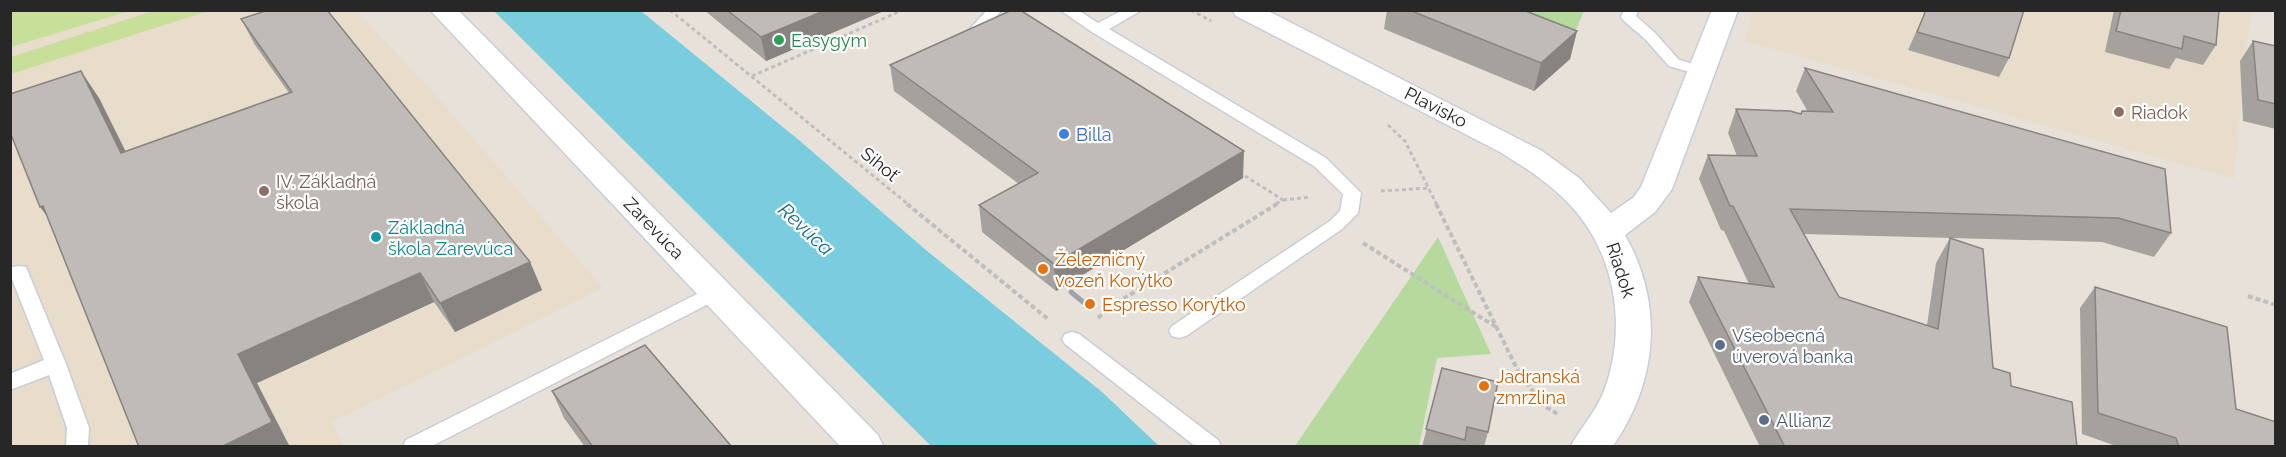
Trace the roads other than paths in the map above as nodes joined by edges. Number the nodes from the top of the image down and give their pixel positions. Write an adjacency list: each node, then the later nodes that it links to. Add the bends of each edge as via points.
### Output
1 (443, 10): 13 (street, Zarevúca)
2 (995, 10): 9 (lane)
3 (1067, 10): 8 (lane)
4 (1135, 10): 8 (lane)
5 (1245, 10): 11 (street, Plavisko, via 1518,152 1549,171 1583,200)
6 (1631, 10): 10 (lane, via 1628,17 1674,63)
7 (1725, 10): 10 (street, Riadok)
8 (1097, 29): 14 (lane, via 1320,162 1352,193 1348,213 1336,225)
9 (954, 55)
10 (1703, 71): 11 (street, Riadok, via 1656,189 1644,205)
11 (1608, 231): 22 (street, Riadok, via 1628,281 1635,320 1634,346 1618,403)
12 (19, 272): 16 (lane)
13 (717, 291): 19 (lane); 20 (street, Zarevúca)
14 (1179, 331)
15 (1072, 339): 21 (lane)
16 (56, 364): 17 (lane); 18 (lane, via 78,428)
17 (10, 382)
18 (77, 447)
19 (414, 447)
20 (864, 447)
21 (1210, 447)
22 (1591, 447)

